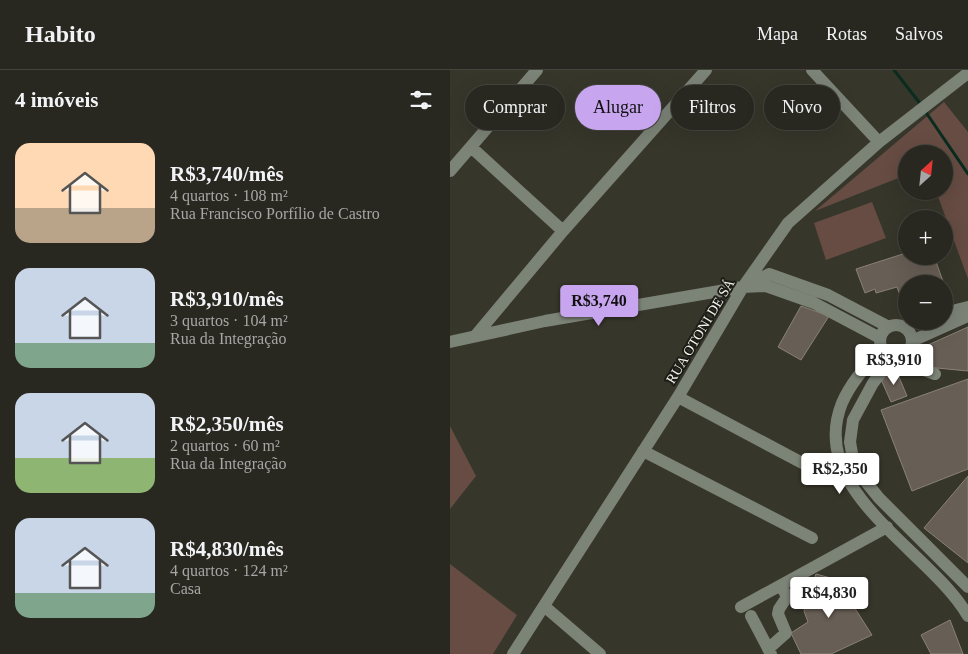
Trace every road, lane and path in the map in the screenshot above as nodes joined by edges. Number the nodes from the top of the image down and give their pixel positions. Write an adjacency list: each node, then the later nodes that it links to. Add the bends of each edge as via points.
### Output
1 (537, 70): 6 (street)
2 (812, 70): 5 (street)
3 (702, 71): 8 (street)
4 (968, 73): 5 (street, RUA OTONI DE SÁ)
5 (879, 142): 9 (street, RUA OTONI DE SÁ, via 788,223)
6 (471, 147): 7 (street); 8 (street)
7 (450, 171)
8 (563, 231): 15 (street)
9 (743, 287): 14 (street, via 770,274 828,295); 15 (street); 18 (street, via 766,286 814,303); 21 (street, RUA OTONI DE SÁ)
10 (968, 307): 11 (street)
11 (953, 311)
12 (968, 316): 16 (street)
13 (898, 325): 14 (street)
14 (894, 326): 16 (street, via 908,331); 18 (street)
15 (476, 335): 17 (street)
16 (912, 341): 19 (street)
17 (450, 342)
18 (881, 343): 19 (street); 24 (street, via 843,403 836,436 846,479)
19 (899, 356): 20 (street, via 910,365); 27 (street, via 873,384 853,420 850,442 853,459 862,477 880,498)
20 (935, 374)
21 (678, 397): 22 (street, RUA OTONI DE SÁ); 23 (street)
22 (643, 451): 25 (street); 28 (street, RUA OTONI DE SÁ)
23 (806, 466)
24 (887, 527): 26 (street); 31 (street, via 955,595)
25 (812, 538)
26 (781, 584): 29 (street); 32 (street, via 787,597 778,614 786,633)
27 (968, 587)
28 (544, 606): 33 (street, RUA OTONI DE SÁ); 34 (street)
29 (741, 607)
30 (751, 616): 32 (street)
31 (968, 616)
32 (770, 651)
33 (513, 654)
34 (600, 654)

